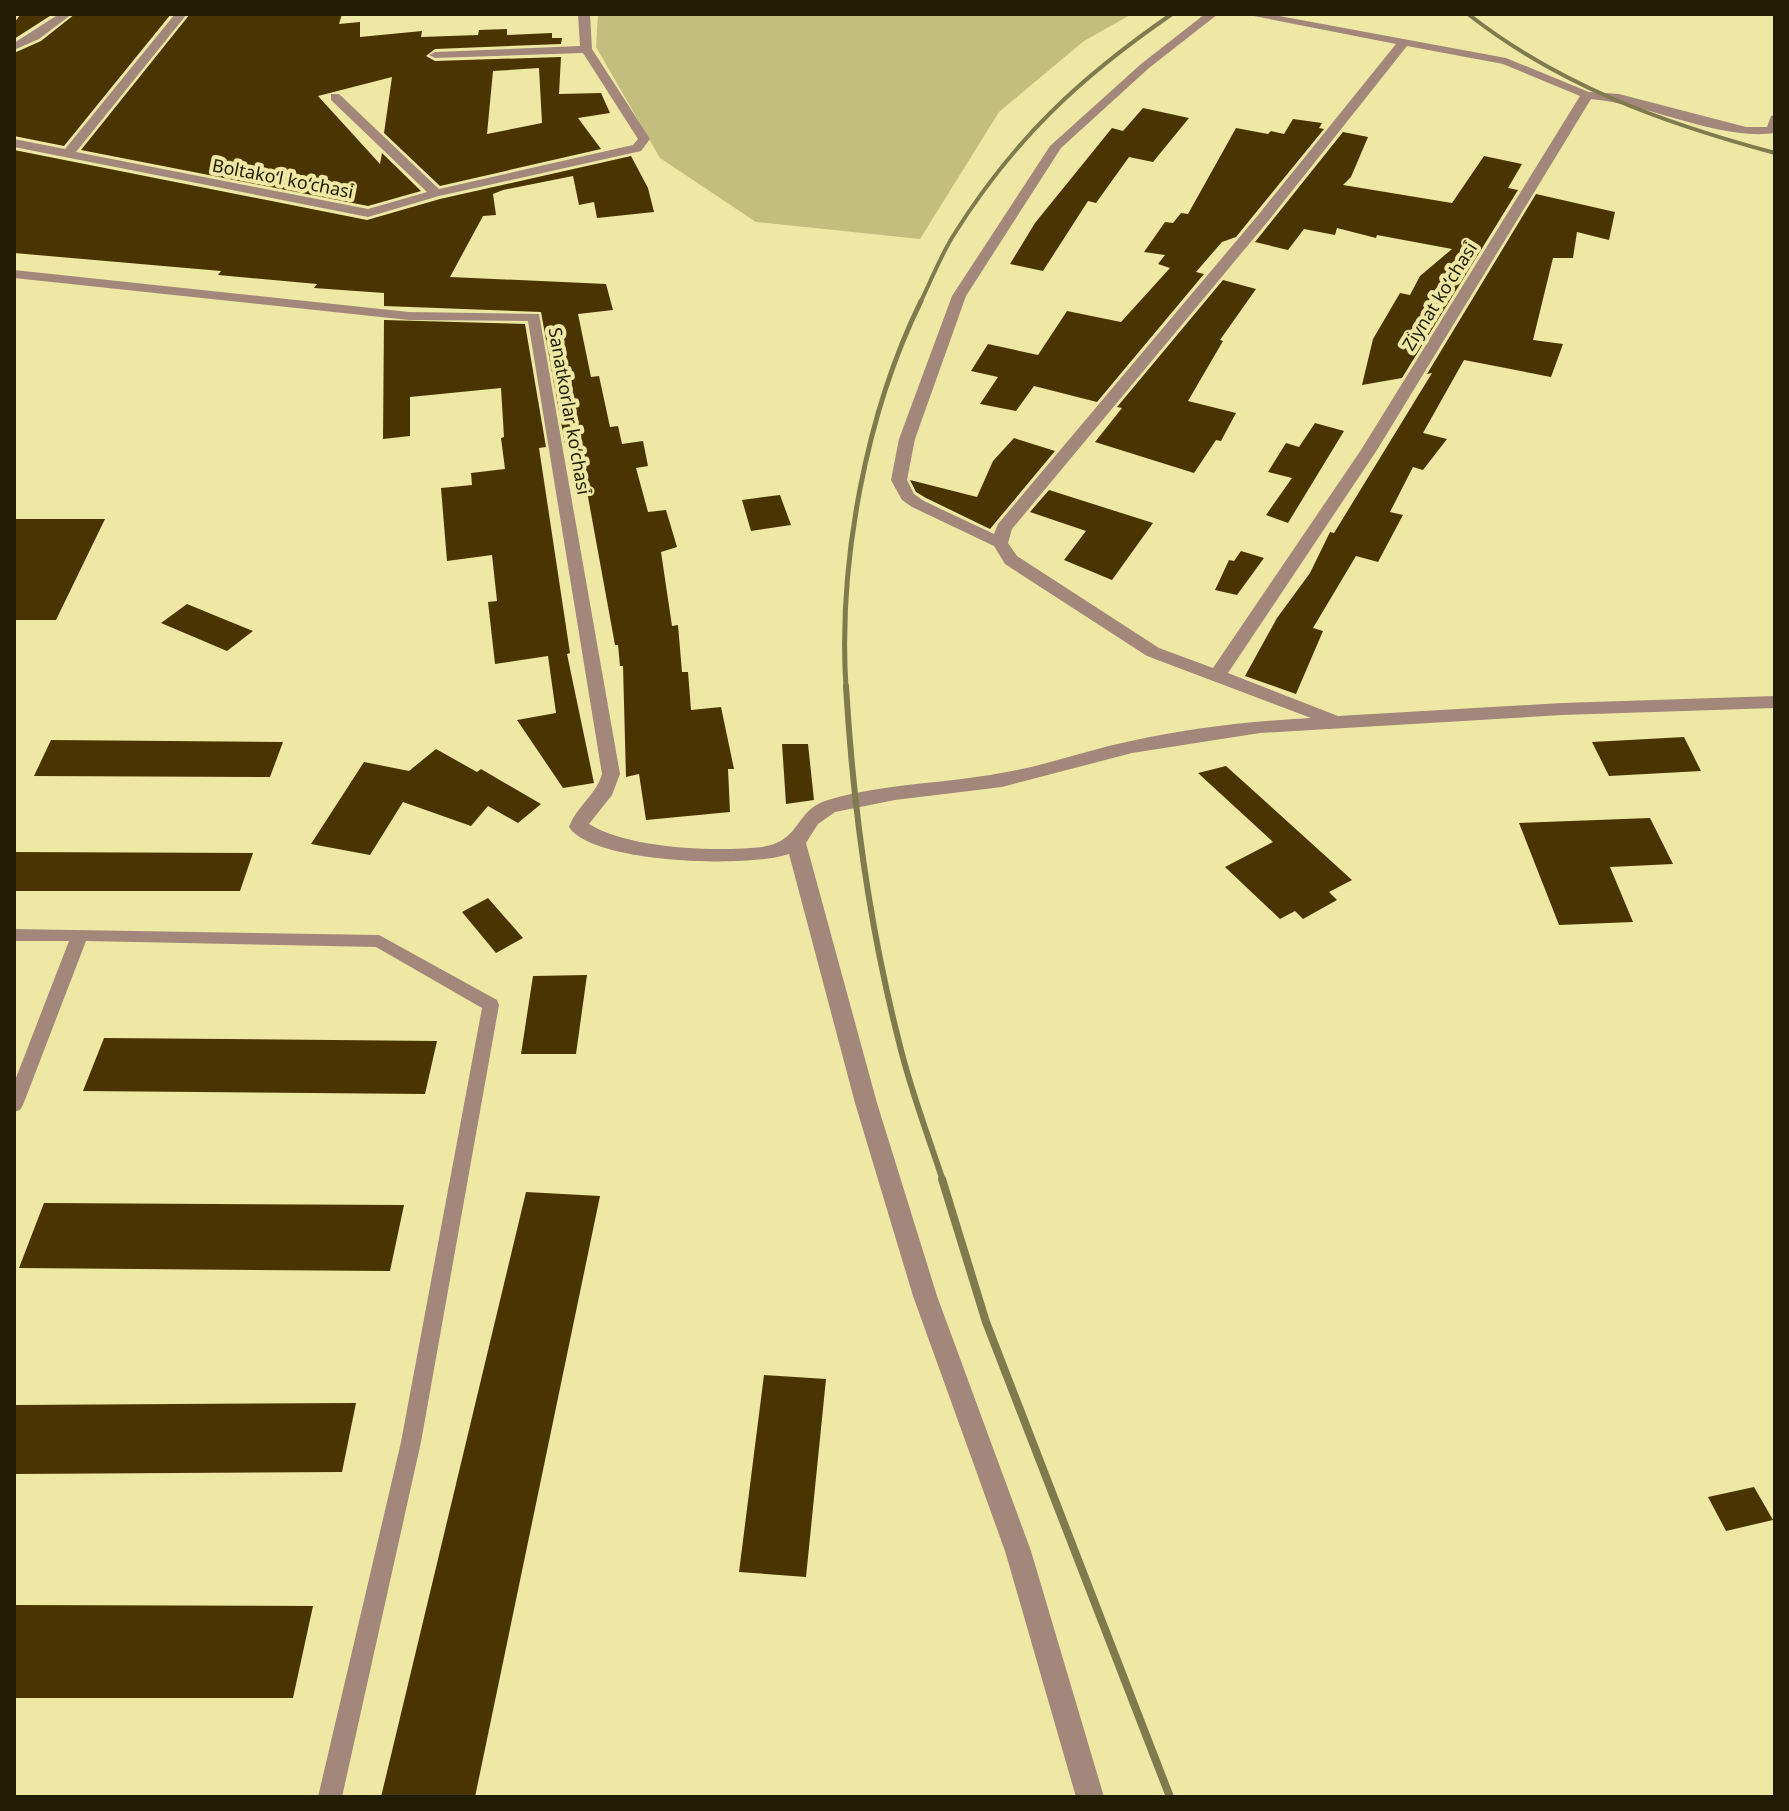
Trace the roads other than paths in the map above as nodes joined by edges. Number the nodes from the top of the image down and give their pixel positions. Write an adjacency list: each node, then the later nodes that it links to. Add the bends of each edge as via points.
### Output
1 (66, 14): 7 (street)
2 (181, 14): 14 (street)
3 (584, 14): 8 (street)
4 (1212, 14): 17 (street, via 1056,146 959,296 907,439 899,480 918,504)
5 (1250, 14): 6 (street)
6 (1405, 41): 10 (street, via 1517,63); 17 (street, via 1004,528)
7 (14, 47)
8 (586, 49): 9 (street); 15 (street, Boltakoʻl koʻchasi, via 644,139 637,148)
9 (435, 55)
10 (1587, 95): 12 (street, via 1619,98 1746,131 1772,130); 18 (street, Ziynat koʻchasi, via 1369,450)
11 (335, 97): 15 (street)
12 (1775, 119)
13 (14, 143): 14 (street, Boltakoʻl koʻchasi)
14 (68, 154): 15 (street, Boltakoʻl koʻchasi, via 368,213)
15 (436, 193)
16 (14, 274): 21 (street, Sanatkorlar koʻchasi, via 409,316 534,317 611,774 609,786 583,811 579,827 598,839 702,855 760,854)
17 (1000, 543): 18 (street, via 1011,560 1153,652)
18 (1217, 676): 20 (street)
19 (1775, 702): 20 (street)
20 (1338, 721): 21 (street, via 1132,747 1002,780 830,806 811,819)
21 (796, 843): 26 (street, via 925,1296 1018,1551)
22 (14, 935): 23 (lane)
23 (80, 935): 24 (lane); 25 (lane, via 379,941 491,1005 411,1442)
24 (14, 1105)
25 (330, 1797)
26 (1090, 1797)

